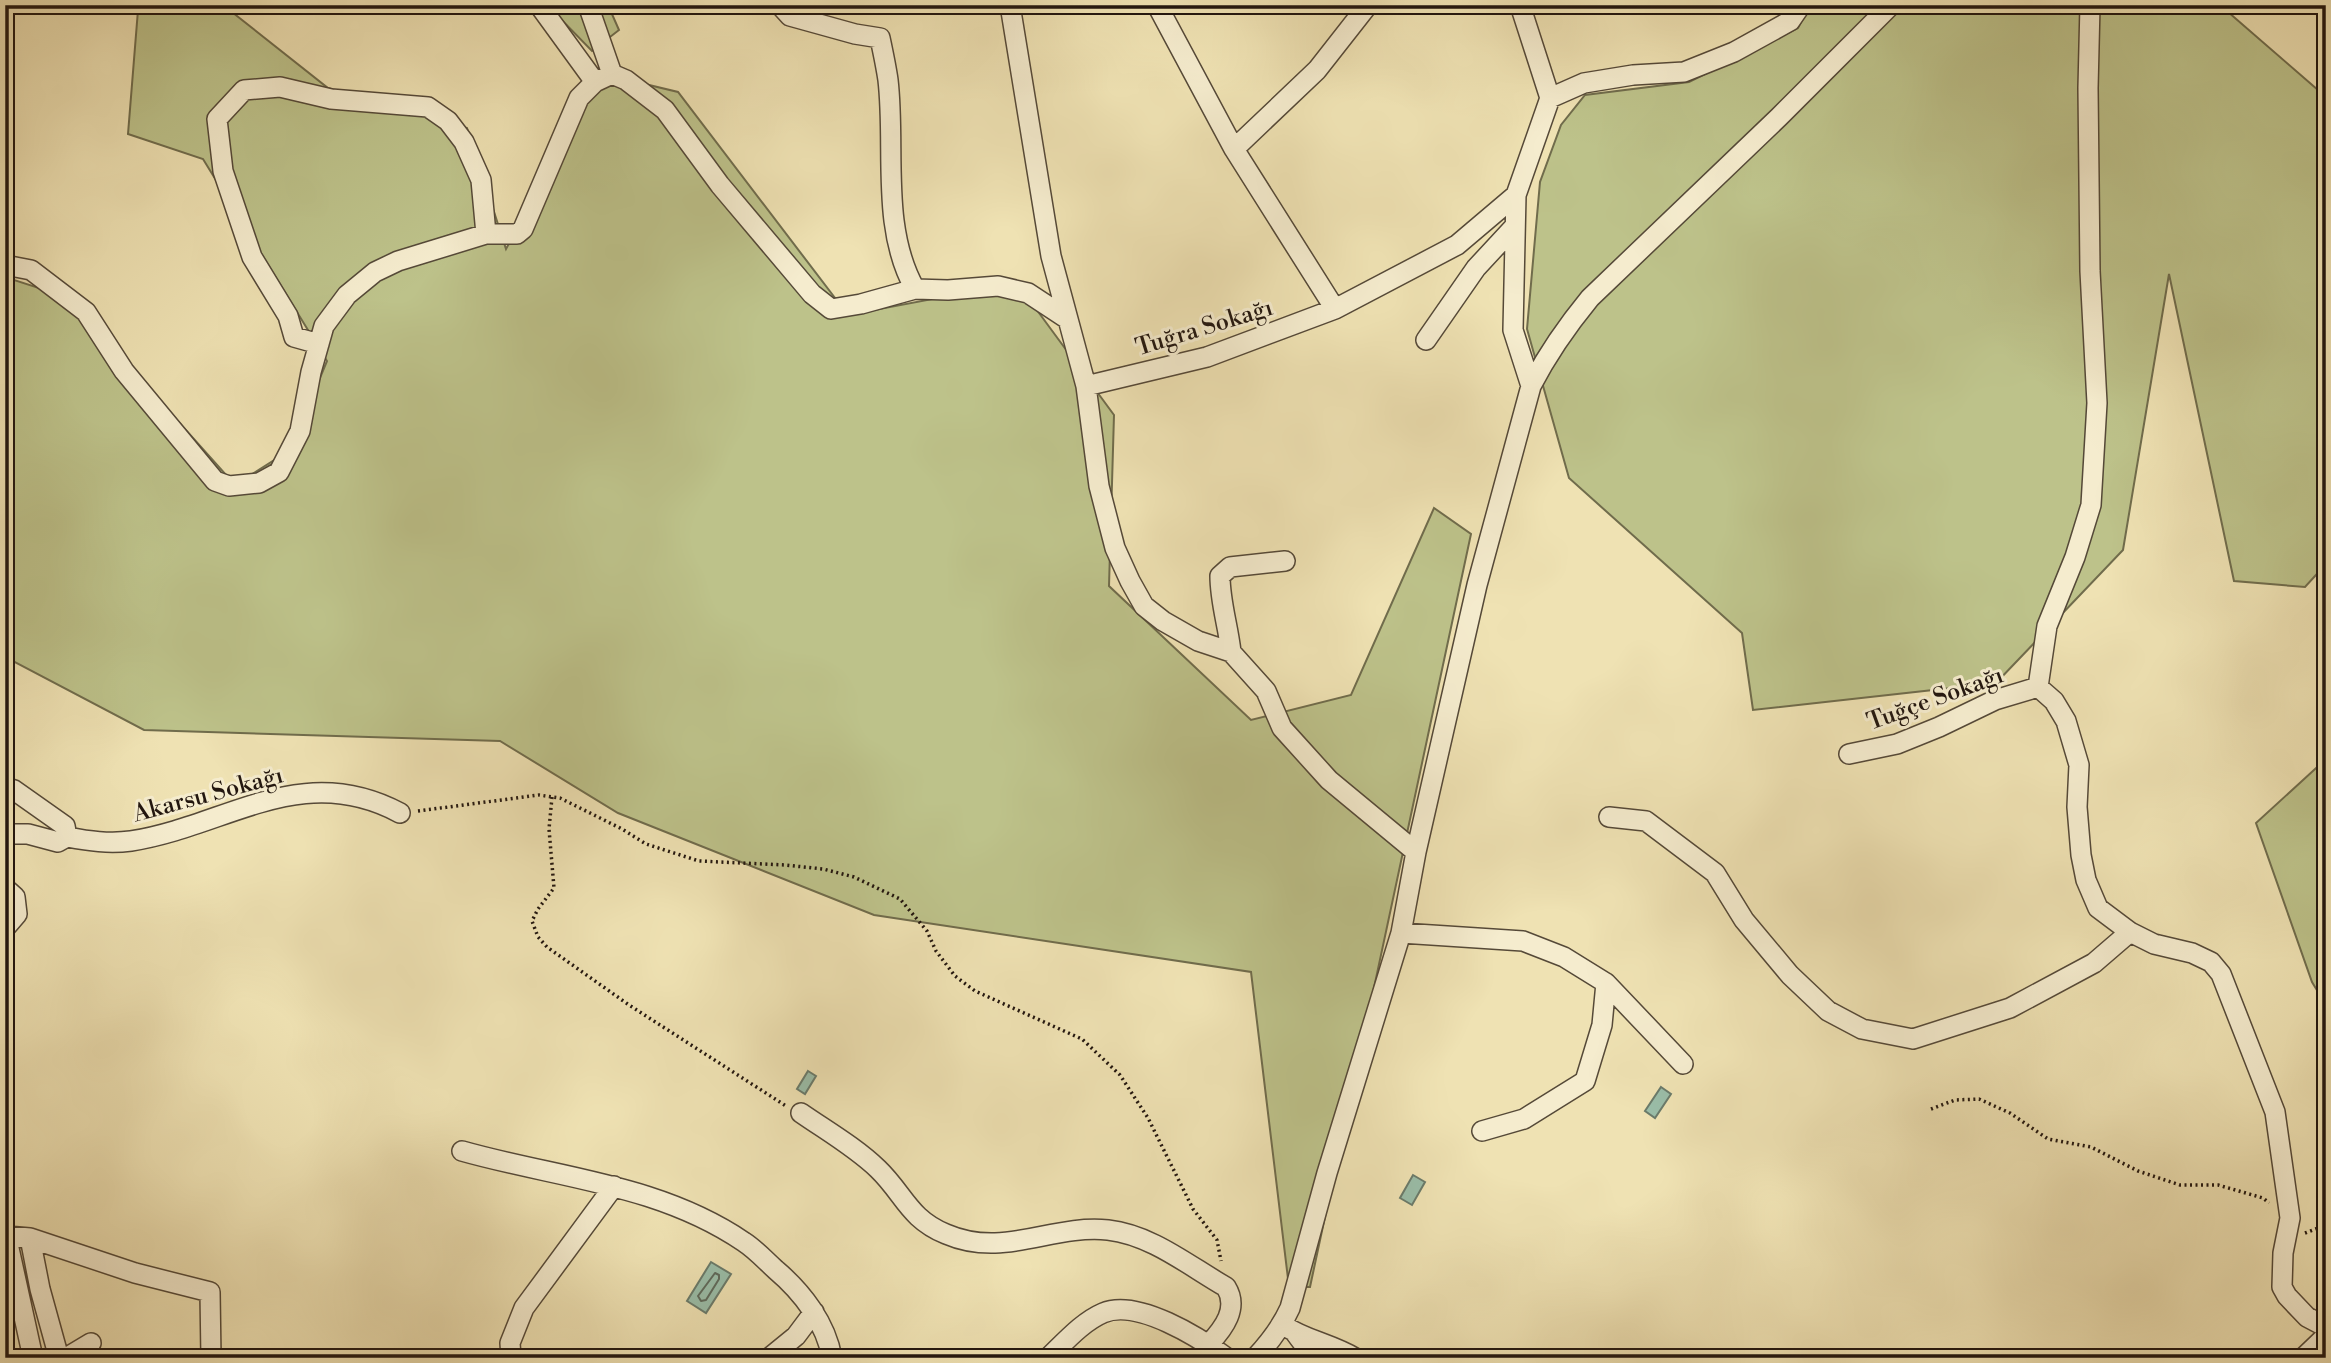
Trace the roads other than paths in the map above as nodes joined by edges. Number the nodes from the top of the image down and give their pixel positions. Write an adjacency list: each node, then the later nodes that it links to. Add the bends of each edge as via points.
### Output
1 (539, 5): 11 (street)
2 (588, 5): 11 (street)
3 (780, 5): 18 (street, via 790,16 880,38 888,82 894,218 904,270)
4 (1010, 5): 20 (street, via 1051,256)
5 (1157, 5): 13 (street)
6 (1368, 5): 13 (street, via 1317,69)
7 (1520, 5): 12 (street)
8 (1801, 5): 12 (street, via 1790,21 1734,52 1684,72 1584,83)
9 (1891, 5): 24 (street, via 1590,298 1545,358)
10 (2090, 5): 27 (street, via 2090,271 2097,403 2091,505 2047,626)
11 (603, 78): 16 (street, via 579,97 523,229 517,234); 18 (street, via 626,80 665,110 720,185 812,294 831,310)
12 (1550, 99): 14 (street)
13 (1234, 149): 19 (street)
14 (1516, 195): 15 (street); 19 (street, Tuğra Sokağı, via 1457,245)
15 (1516, 226): 21 (street, via 1476,268); 24 (street, via 1513,330)
16 (486, 234): 22 (street, via 375,272 347,295 324,326); 22 (street, via 481,180 470,155 448,121 428,107 331,99 280,88 244,90 217,119 223,171 252,257 288,316 294,337)
17 (5, 265): 22 (street, via 31,270 86,312 124,371 192,456 215,481 229,486 260,483 279,472 300,431)
18 (915, 289): 20 (street, via 998,286 1028,293)
19 (1335, 309): 23 (street, Tuğra Sokağı, via 1207,357)
20 (1066, 318): 23 (street)
21 (1426, 341)
22 (319, 344)
23 (1086, 386): 26 (street, via 1099,486 1115,548 1144,607 1198,642)
24 (1531, 386): 34 (street, via 1476,585)
25 (1285, 561): 26 (street, via 1230,567 1220,576)
26 (1231, 652): 34 (street, via 1266,691 1282,729 1329,780)
27 (2038, 687): 28 (street, Tuğçe Sokağı, via 1995,700 1897,744); 37 (street, via 2066,721 2079,765 2077,807 2087,880 2098,908)
28 (1849, 754)
29 (5, 787): 33 (street, via 65,826)
30 (400, 813): 33 (street, Akarsu Sokağı, via 364,797 294,794 131,841 100,843)
31 (1609, 817): 37 (street, via 1646,821 1715,873 1744,920 1790,975 1828,1011 1862,1029 1913,1039 2010,1008 2094,963)
32 (5, 834): 33 (street, Akarsu Sokağı, via 58,842)
33 (67, 837)
34 (1416, 852): 38 (street)
35 (5, 888): 36 (street, via 15,897 17,914)
36 (5, 928)
37 (2130, 932): 48 (street, via 2154,944 2192,953 2211,962 2221,974 2275,1112 2290,1218 2282,1287 2307,1317)
38 (1401, 933): 39 (street, via 1522,941 1564,957); 49 (street, via 1327,1174 1290,1308)
39 (1606, 983): 40 (street); 42 (street, via 1602,1025 1585,1082 1524,1119)
40 (1683, 1064)
41 (801, 1113): 52 (street, via 868,1160 915,1215 945,1234 983,1244 1004,1244 1072,1231 1108,1230 1150,1242 1226,1287 1232,1302 1230,1313)
42 (1482, 1130)
43 (462, 1151): 44 (street)
44 (614, 1186): 47 (street, via 685,1210 744,1242 790,1282); 57 (street, via 524,1308 510,1343)
45 (6, 1233): 46 (street); 53 (street)
46 (30, 1238): 54 (street); 56 (street, via 210,1293)
47 (814, 1312): 58 (street, via 796,1336); 59 (street)
48 (2326, 1327)
49 (1289, 1329): 62 (street); 63 (street); 64 (street)
50 (2326, 1336): 65 (street)
51 (91, 1343): 55 (street)
52 (1209, 1344): 60 (street, via 1158,1319 1115,1310 1092,1319); 61 (street)
53 (33, 1358)
54 (59, 1358)
55 (66, 1358)
56 (211, 1358)
57 (510, 1358)
58 (769, 1358)
59 (832, 1358)
60 (1048, 1358)
61 (1227, 1358)
62 (1255, 1358)
63 (1314, 1358)
64 (1355, 1358)
65 (2303, 1358)

